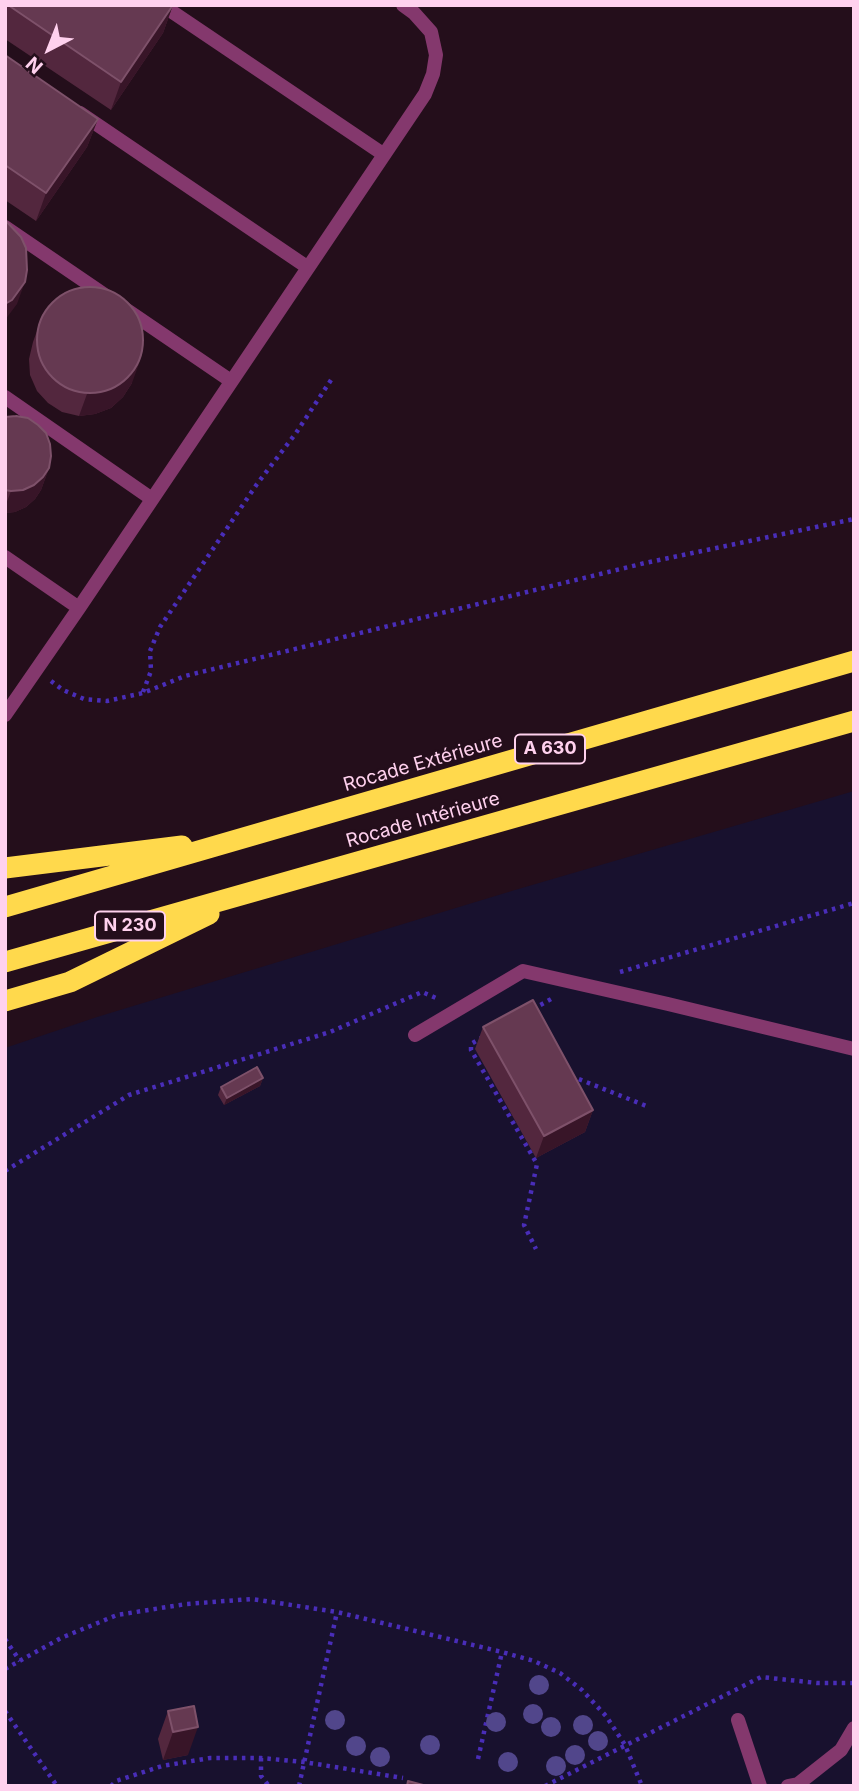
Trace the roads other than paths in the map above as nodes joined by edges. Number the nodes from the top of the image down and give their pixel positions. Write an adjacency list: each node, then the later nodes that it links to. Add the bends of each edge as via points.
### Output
1 (162, 5): 4 (lane)
2 (403, 5): 4 (lane, via 431,32 436,55 425,94)
3 (72, 108): 6 (lane)
4 (383, 154): 6 (lane)
5 (5, 227): 7 (lane)
6 (307, 267): 7 (lane)
7 (232, 381): 9 (lane)
8 (5, 397): 9 (lane)
9 (152, 499): 11 (lane)
10 (5, 557): 11 (lane)
11 (79, 608): 13 (lane)
12 (854, 661): 15 (highway, Rocade Extérieure / A 630)
13 (5, 715)
14 (854, 721): 17 (highway, Rocade Intérieure)
15 (246, 838): 16 (highway); 18 (highway, Rocade Extérieure)
16 (5, 867)
17 (254, 892): 19 (highway, Rocade Intérieure / N 230); 20 (highway, via 70,982)
18 (5, 907)
19 (5, 962)
20 (5, 1001)
21 (415, 1035): 22 (lane, via 523,971)
22 (854, 1049)
23 (738, 1720): 25 (lane)
24 (854, 1728): 26 (lane, via 841,1750 798,1784)
25 (760, 1786)
26 (788, 1786)

